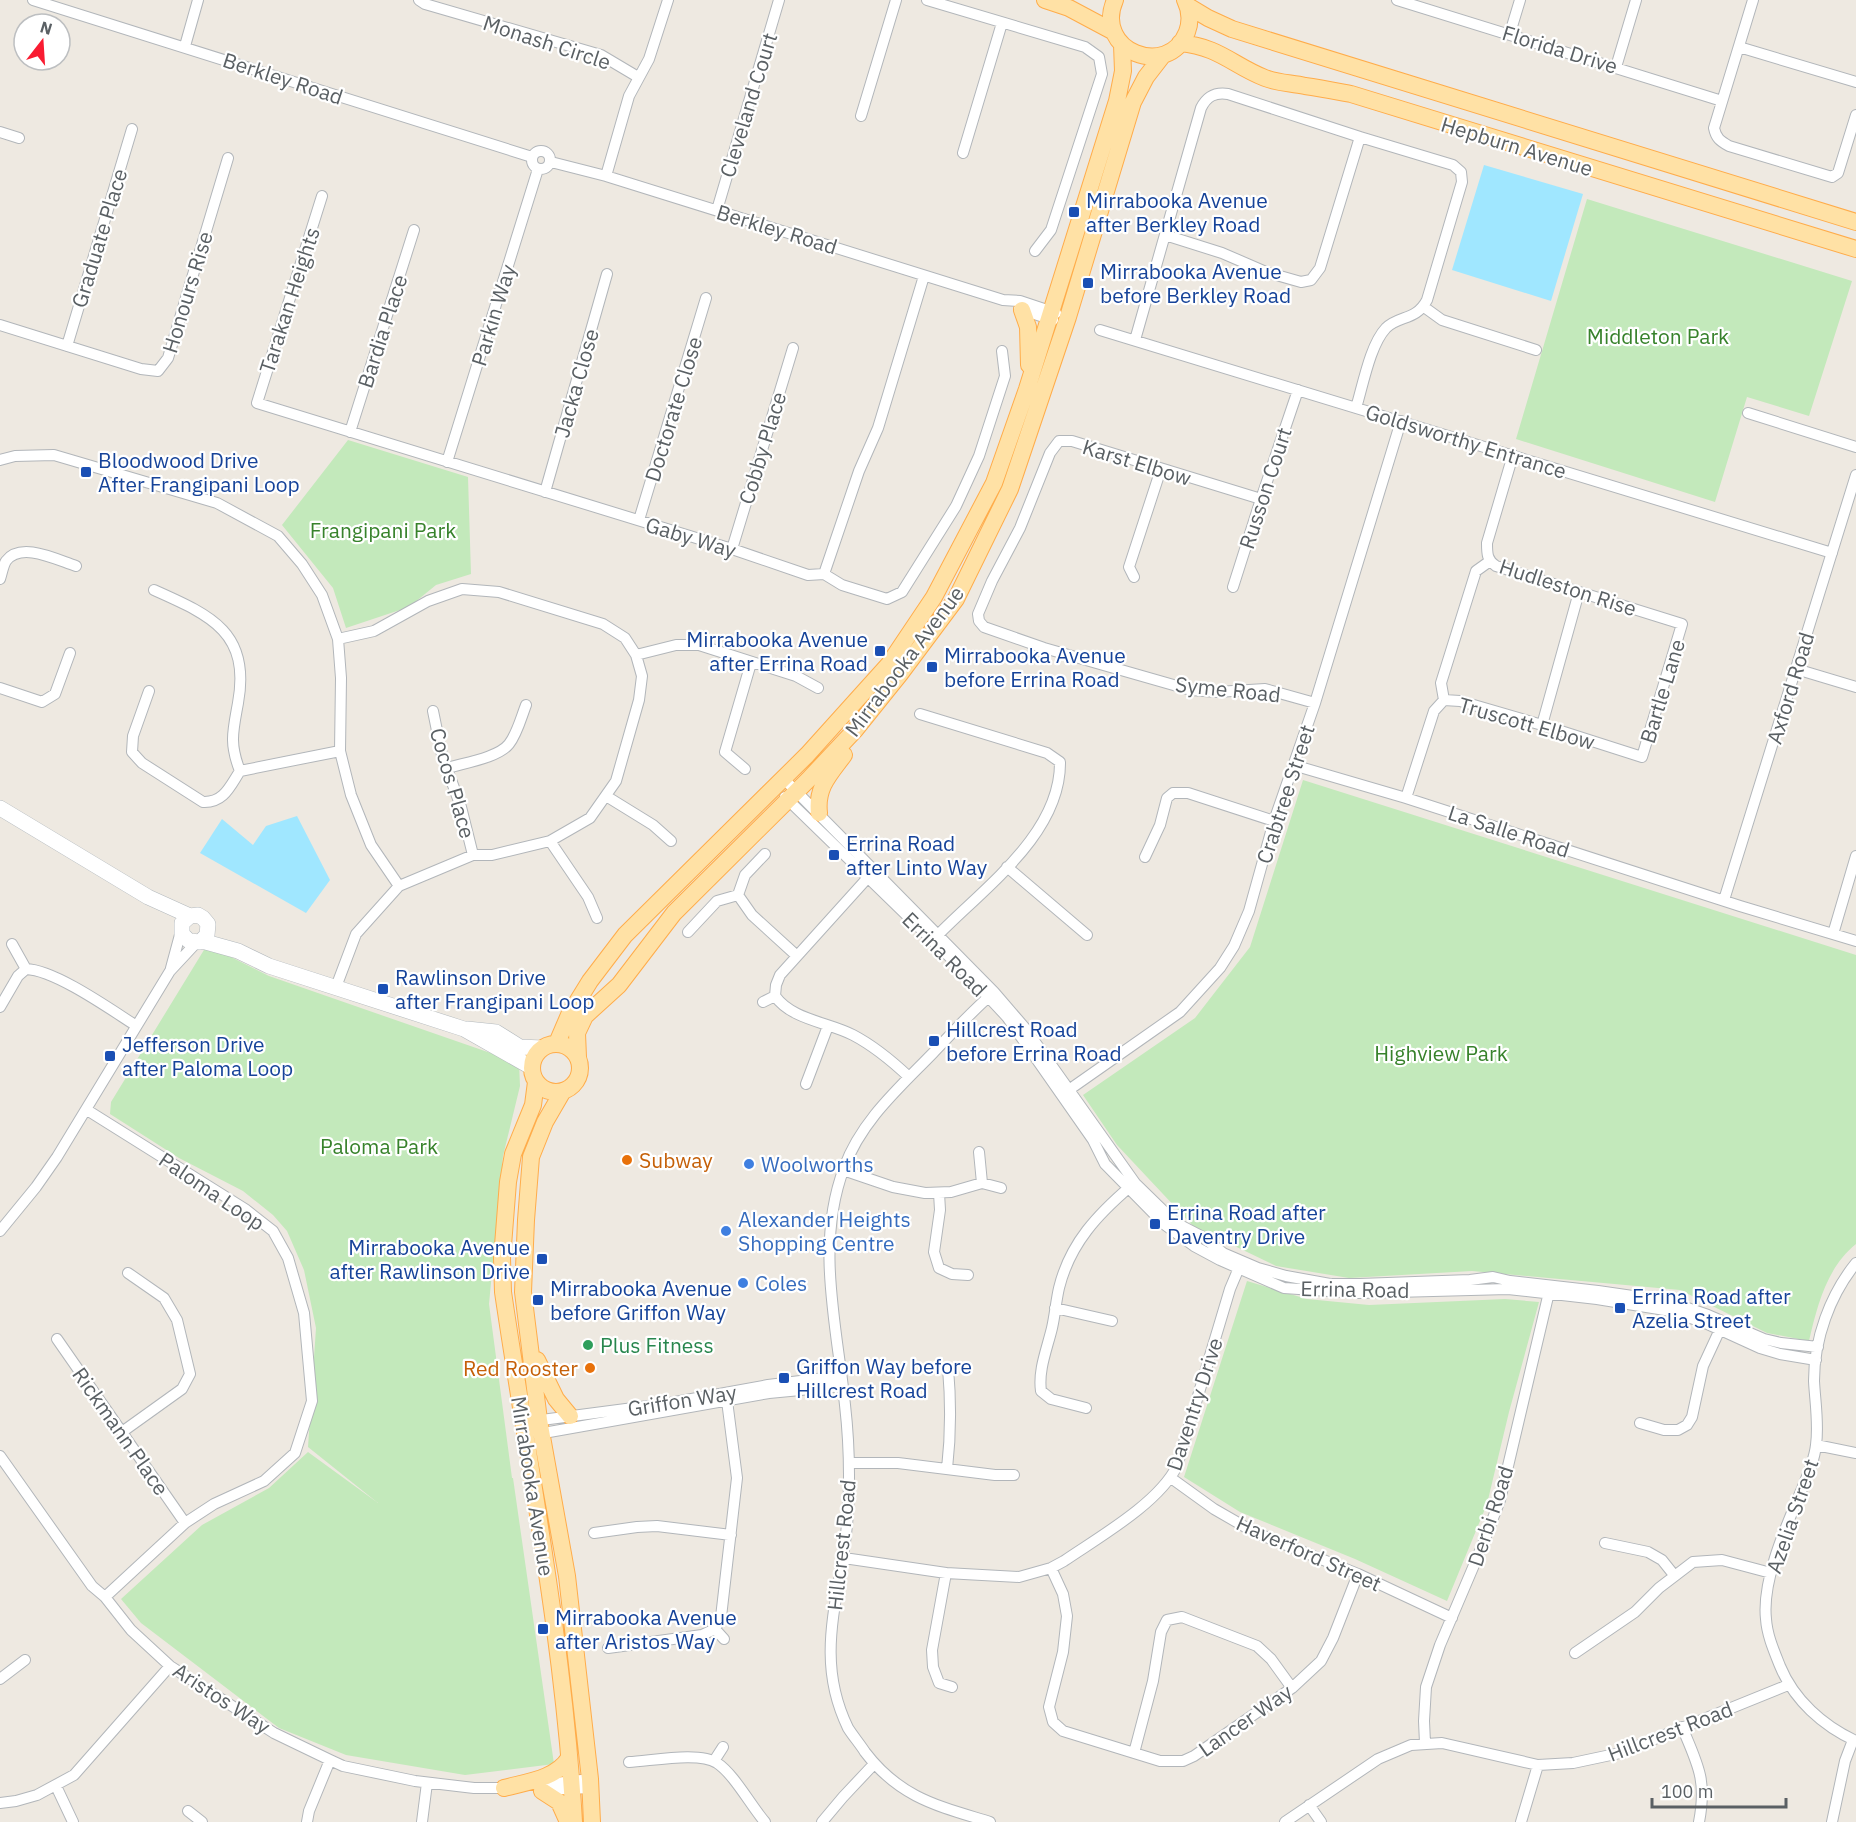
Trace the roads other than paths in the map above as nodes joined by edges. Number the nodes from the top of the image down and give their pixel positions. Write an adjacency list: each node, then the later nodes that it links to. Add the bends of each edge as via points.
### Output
1 (33, 0): 19 (street, Berkley Road)
2 (198, 0): 19 (street)
3 (419, 0): 23 (street, Monash Circle, via 601,55)
4 (668, 0): 23 (street, Monash Circle, via 649,59)
5 (779, 0): 39 (street, Cleveland Court)
6 (896, 0): 27 (street)
7 (927, 0): 15 (street)
8 (1045, 0): 17 (main road, via 1070,8)
9 (1115, 0): 17 (main road, Mirrabooka Avenue, via 1111,12)
10 (1520, 0): 16 (street)
11 (1636, 0): 22 (street)
12 (1754, 0): 20 (street)
13 (1404, 1): 16 (street, Florida Drive)
14 (1186, 3): 18 (main road, via 1189,25); 40 (main road, Hepburn Avenue, via 1232,29)
15 (1002, 23): 32 (street); 44 (street, via 1085,47 1099,57 1101,74 1051,230)
16 (1510, 33): 22 (street, Florida Drive)
17 (1118, 38): 21 (main road, via 1141,56); 51 (main road, Mirrabooka Avenue, via 1123,71 1117,102)
18 (1180, 43): 21 (main road, Mirrabooka Avenue); 43 (main road, Hepburn Avenue, via 1199,45 1273,81 1351,94)
19 (185, 46): 33 (street, Berkley Road)
20 (1739, 48): 24 (street); 25 (street)
21 (1163, 55): 52 (main road, Mirrabooka Avenue, via 1133,102)
22 (1616, 67): 25 (street, Florida Drive)
23 (638, 77): 37 (street, Monash Circle)
24 (1856, 82)
25 (1722, 101): 26 (street, via 1714,128 1720,141 1832,177 1838,173)
26 (1856, 115)
27 (861, 116)
28 (132, 129): 56 (street, Graduate Place)
29 (0, 132): 31 (street)
30 (1360, 137): 42 (street, via 1228,94 1212,94 1201,108); 42 (street, via 1320,268 1311,280 1301,282 1266,272); 49 (street, via 1453,165 1461,172 1461,188)
31 (19, 138)
32 (963, 153)
33 (532, 157): 35 (street, via 537,151 544,151); 36 (street)
34 (228, 158): 56 (street, Honours Rise, via 168,358 158,371)
35 (551, 162): 36 (street); 37 (street, Berkley Road)
36 (538, 169): 70 (street, Parkin Way)
37 (606, 176): 39 (street, Berkley Road)
38 (322, 196): 62 (street, Tarakan Heights)
39 (717, 210): 46 (street, Berkley Road)
40 (1856, 220)
41 (414, 230): 66 (street, Bardia Place)
42 (1165, 235): 55 (street)
43 (1856, 249)
44 (1035, 251)
45 (607, 274): 73 (street, Jacka Close)
46 (924, 276): 48 (street, Berkley Road); 80 (street, via 878,429)
47 (706, 298): 75 (street, Doctorate Close)
48 (1003, 300): 50 (street, Berkley Road); 51 (street, Berkley Road, via 1020,301)
49 (1424, 307): 58 (street, via 1442,320); 63 (street, via 1390,325 1380,336)
50 (1022, 310): 51 (street, Berkley Road); 60 (main road, via 1028,327)
51 (1050, 315): 52 (street, Berkley Road); 60 (main road, Mirrabooka Avenue)
52 (1067, 320): 103 (main road, Mirrabooka Avenue, via 1010,489 956,599)
53 (0, 326): 56 (street, Honours Rise)
54 (1100, 330): 55 (street, Goldsworthy Entrance)
55 (1136, 340): 61 (street, Goldsworthy Entrance)
56 (67, 346)
57 (793, 348): 76 (street, Cobby Place)
58 (1536, 350)
59 (1002, 351): 80 (street, via 1005,376 979,456 956,506 902,592 887,599 842,585)
60 (1027, 389): 110 (main road, Mirrabooka Avenue, via 994,483 934,597 889,664)
61 (1298, 390): 63 (street, Goldsworthy Entrance); 74 (street, Russon Court)
62 (256, 403): 66 (street, Gaby Way)
63 (1356, 408): 65 (street, Goldsworthy Entrance)
64 (1748, 413): 67 (street)
65 (1401, 421): 68 (street, Goldsworthy Entrance); 98 (street, Crabtree Street)
66 (350, 432): 70 (street, Gaby Way)
67 (1856, 447)
68 (1513, 455): 77 (street, Goldsworthy Entrance); 78 (street, Hudleston Rise, via 1487,543)
69 (0, 460): 88 (street, via 54,455 217,503 278,536 322,595)
70 (447, 462): 73 (street, Gaby Way)
71 (1161, 469): 74 (street, Karst Elbow); 81 (street, via 1130,567); 86 (street, Karst Elbow, via 1072,441 1059,441 1050,453 1020,528)
72 (1856, 475): 77 (street, Axford Road)
73 (545, 492): 75 (street, Gaby Way)
74 (1261, 498): 83 (street, Russon Court)
75 (639, 520): 76 (street, Gaby Way)
76 (732, 549): 80 (street, Gaby Way, via 808,575)
77 (1832, 553): 92 (street, Axford Road)
78 (1490, 561): 85 (street, Hudleston Rise); 97 (street, via 1476,571 1441,683)
79 (76, 566): 82 (street, via 27,551 15,553 5,562)
80 (824, 574)
81 (1134, 577)
82 (0, 579)
83 (1233, 587)
84 (154, 590): 109 (street, via 201,612 220,626 233,644 241,674 232,746)
85 (1579, 592): 87 (street, Hudleston Rise); 102 (street)
86 (978, 614): 98 (street, Syme Road, via 984,627 1191,690 1265,689)
87 (1682, 624): 105 (street, Bartle Lane)
88 (338, 639): 90 (street, via 374,631 441,596 477,589 603,624 625,638); 104 (street)
89 (70, 653): 94 (street, via 55,694 42,702)
90 (636, 655): 91 (street, via 676,645 699,645); 112 (street, via 642,676 639,700 616,781)
91 (751, 663): 95 (street, via 796,676); 108 (street, via 725,752)
92 (1796, 669): 93 (street); 128 (street, Axford Road)
93 (1856, 687)
94 (0, 688)
95 (818, 688)
96 (148, 690): 109 (street, via 131,746 142,764 203,802 222,798)
97 (1444, 700): 102 (street, Truscott Elbow); 113 (street, Truscott Elbow, via 1434,711)
98 (1314, 703): 106 (street, Crabtree Street)
99 (526, 705): 107 (street, via 506,747)
100 (433, 711): 107 (street, Cocos Place)
101 (920, 714): 123 (street, via 1047,753 1060,762 1060,779 1046,818)
102 (1542, 725): 105 (street, Truscott Elbow)
103 (855, 730): 111 (main road, Mirrabooka Avenue); 115 (main road, via 847,753 824,782)
104 (340, 751): 109 (street); 125 (street, via 351,795 371,845)
105 (1642, 757)
106 (1293, 765): 113 (street, La Salle Road); 116 (street, Crabtree Street)
107 (447, 768): 119 (street, Cocos Place)
108 (745, 769)
109 (240, 771)
110 (779, 783): 111 (street, Errina Road); 150 (main road, Mirrabooka Avenue, via 625,935)
111 (792, 795): 115 (street, Errina Road); 124 (street, Errina Road); 151 (main road, Mirrabooka Avenue, via 674,913 619,985 585,1016 577,1033)
112 (606, 796): 117 (street, via 590,818); 118 (street)
113 (1406, 798): 128 (street, La Salle Road)
114 (0, 808): 127 (street)
115 (819, 813): 124 (street, Errina Road)
116 (1274, 821): 121 (street, via 1188,793 1173,793 1167,798 1160,825); 156 (street, Crabtree Street, via 1249,911 1220,968 1180,1012)
117 (550, 841): 119 (street, via 492,855); 130 (street, via 588,897)
118 (671, 841)
119 (473, 855): 125 (street)
120 (765, 855): 126 (street, via 745,875)
121 (1145, 856)
122 (1856, 856): 133 (street)
123 (1007, 867): 134 (street); 136 (street)
124 (872, 874): 136 (street, Errina Road); 139 (street)
125 (399, 886): 142 (street, via 356,934)
126 (738, 895): 132 (street, via 717,901); 139 (street, via 752,915)
127 (148, 897): 129 (street); 131 (street)
128 (1724, 900): 133 (street, La Salle Road)
129 (190, 916): 131 (street); 135 (street, via 203,918)
130 (597, 918)
131 (181, 930): 135 (street, via 187,940); 141 (street)
132 (688, 933)
133 (1833, 934): 137 (street, La Salle Road)
134 (1087, 935)
135 (202, 937): 141 (street); 142 (street, via 269,966)
136 (936, 938): 143 (street, Errina Road)
137 (1856, 941)
138 (12, 944): 140 (street)
139 (798, 956): 144 (street, via 780,975)
140 (26, 969): 146 (street); 147 (street, via 55,978)
141 (170, 971): 147 (street)
142 (336, 987): 149 (street)
143 (991, 994): 153 (street, Hillcrest Road); 156 (street, Errina Road, via 1025,1028)
144 (775, 996): 145 (street); 148 (street, via 788,1009)
145 (764, 1002)
146 (0, 1007)
147 (135, 1025): 157 (street)
148 (828, 1026): 153 (street, via 878,1050); 154 (street)
149 (464, 1029): 150 (street, via 496,1032 520,1047); 152 (street)
150 (549, 1046): 151 (main road, via 569,1047); 152 (main road, Mirrabooka Avenue, via 536,1053)
151 (578, 1057): 155 (main road, Mirrabooka Avenue, via 578,1079)
152 (534, 1074): 155 (main road, via 548,1091); 183 (main road, Mirrabooka Avenue, via 533,1105 513,1154 502,1258 503,1292)
153 (909, 1077): 159 (street, Hillcrest Road, via 874,1114)
154 (806, 1084)
155 (563, 1091): 173 (main road, Mirrabooka Avenue, via 531,1157 523,1292)
156 (1065, 1093): 161 (street, Errina Road)
157 (87, 1110): 164 (street, via 36,1187); 192 (street, Paloma Loop, via 245,1209 273,1231 288,1258 304,1313 312,1401 295,1452 264,1481 214,1504)
158 (979, 1152): 160 (street)
159 (843, 1170): 163 (street, via 893,1187); 178 (street, Hillcrest Road, via 831,1218 829,1261)
160 (982, 1183): 162 (street); 163 (street)
161 (1132, 1186): 166 (street, Errina Road, via 1165,1225 1220,1260); 170 (street, via 1095,1220 1072,1251)
162 (1001, 1188)
163 (939, 1193): 168 (street, via 934,1252 939,1268)
164 (0, 1231)
165 (1856, 1263): 175 (street, Azelia Street, via 1828,1308)
166 (1240, 1265): 169 (street, Errina Road, via 1284,1288 1319,1291); 191 (street, Daventry Drive)
167 (128, 1273): 184 (street, via 165,1298 177,1320 190,1374 182,1389)
168 (968, 1275)
169 (1550, 1289): 172 (street, Errina Road, via 1667,1301 1683,1305); 203 (street, Derbi Road, via 1500,1500)
170 (1055, 1308): 171 (street); 180 (street, via 1039,1379 1041,1391 1051,1399)
171 (1112, 1321)
172 (1721, 1326): 175 (street, Errina Road, via 1781,1344); 176 (street, Errina Road, via 1760,1348); 182 (street, via 1703,1366 1687,1425 1664,1430)
173 (529, 1337): 181 (main road, via 544,1377); 183 (main road, Mirrabooka Avenue)
174 (57, 1339): 184 (street, Rickmann Place)
175 (1818, 1347): 176 (street, Azelia Street)
176 (1816, 1360): 185 (street, Azelia Street)
177 (948, 1368): 189 (street, via 952,1414)
178 (842, 1381): 179 (street, Griffon Way); 188 (street, Hillcrest Road)
179 (727, 1397): 181 (street, Griffon Way); 183 (street, Griffon Way); 194 (street, via 737,1478)
180 (1086, 1408)
181 (570, 1416): 183 (street, Griffon Way)
182 (1640, 1423)
183 (532, 1428): 219 (main road, Mirrabooka Avenue); 226 (main road, Mirrabooka Avenue, via 567,1576)
184 (122, 1432): 192 (street, Rickmann Place)
185 (1816, 1445): 186 (street); 199 (street, Azelia Street)
186 (1856, 1453)
187 (0, 1456): 202 (street, Aristos Way, via 92,1586)
188 (849, 1463): 189 (street); 196 (street, Hillcrest Road)
189 (947, 1469): 190 (street)
190 (1014, 1475)
191 (1171, 1478): 197 (street, Daventry Drive, via 1153,1498); 200 (street, Haverford Street, via 1254,1532)
192 (186, 1523): 202 (street, Paloma Loop)
193 (594, 1533): 194 (street, via 657,1526)
194 (731, 1535): 204 (street, via 721,1617)
195 (1605, 1543): 201 (street, via 1648,1552 1662,1560)
196 (844, 1558): 198 (street, Daventry Drive); 223 (street, Hillcrest Road, via 829,1645 833,1689 849,1730)
197 (1051, 1568): 198 (street, Daventry Drive, via 1019,1577); 218 (street, Lancer Way, via 1063,1594 1067,1616 1063,1652 1049,1707 1053,1722 1063,1731)
198 (946, 1573): 212 (street, via 932,1650 939,1683)
199 (1771, 1573): 201 (street, via 1722,1560 1693,1562); 211 (street, Azelia Street, via 1766,1618 1772,1647)
200 (1358, 1574): 203 (street, Haverford Street); 213 (street, Lancer Way, via 1321,1661)
201 (1674, 1575): 207 (street, via 1635,1612)
202 (105, 1598): 209 (street, Aristos Way, via 131,1630)
203 (1452, 1618): 216 (street, Derbi Road, via 1426,1687)
204 (715, 1629): 205 (street); 206 (street, via 702,1635)
205 (724, 1640)
206 (608, 1648)
207 (1575, 1653)
208 (25, 1660): 210 (street)
209 (170, 1666): 220 (street, Aristos Way, via 274,1733); 228 (street, via 74,1775)
210 (0, 1679)
211 (1788, 1685): 214 (street, Hillcrest Road); 215 (street, Azelia Street, via 1818,1719)
212 (952, 1688)
213 (1292, 1688): 218 (street, Lancer Way, via 1189,1759 1160,1761); 218 (street, via 1257,1646 1182,1617 1167,1620)
214 (1682, 1727): 224 (street, Hillcrest Road, via 1620,1753 1573,1763); 247 (street, via 1703,1784)
215 (1855, 1741): 248 (street, via 1845,1761)
216 (1425, 1743): 224 (street, Hillcrest Road, via 1442,1743); 232 (street, Hillcrest Road, via 1378,1758)
217 (723, 1747): 221 (street)
218 (1134, 1753)
219 (569, 1758): 227 (main road, Mirrabooka Avenue); 229 (main road, via 551,1774)
220 (330, 1760): 225 (street, Aristos Way); 236 (street)
221 (714, 1761): 222 (street, via 700,1757); 241 (street)
222 (629, 1762)
223 (874, 1764): 242 (street); 243 (street, Hillcrest Road, via 907,1792 936,1806)
224 (1538, 1765): 246 (street)
225 (427, 1783): 229 (street, Aristos Way); 237 (street)
226 (591, 1784): 227 (street, Aristos Way); 240 (main road, Mirrabooka Avenue)
227 (572, 1785): 230 (street, Aristos Way); 239 (main road, Mirrabooka Avenue)
228 (56, 1786): 231 (street); 234 (street)
229 (504, 1788): 230 (street, Aristos Way)
230 (538, 1789): 238 (main road, via 559,1802)
231 (0, 1803)
232 (1310, 1805): 244 (street, Hillcrest Road); 245 (street)
233 (188, 1811): 235 (street)
234 (73, 1822)
235 (202, 1822)
236 (307, 1822)
237 (422, 1822)
238 (568, 1822)
239 (574, 1822)
240 (592, 1822)
241 (765, 1822)
242 (822, 1822)
243 (990, 1822)
244 (1285, 1822)
245 (1321, 1822)
246 (1521, 1822)
247 (1699, 1822)
248 (1832, 1822)

